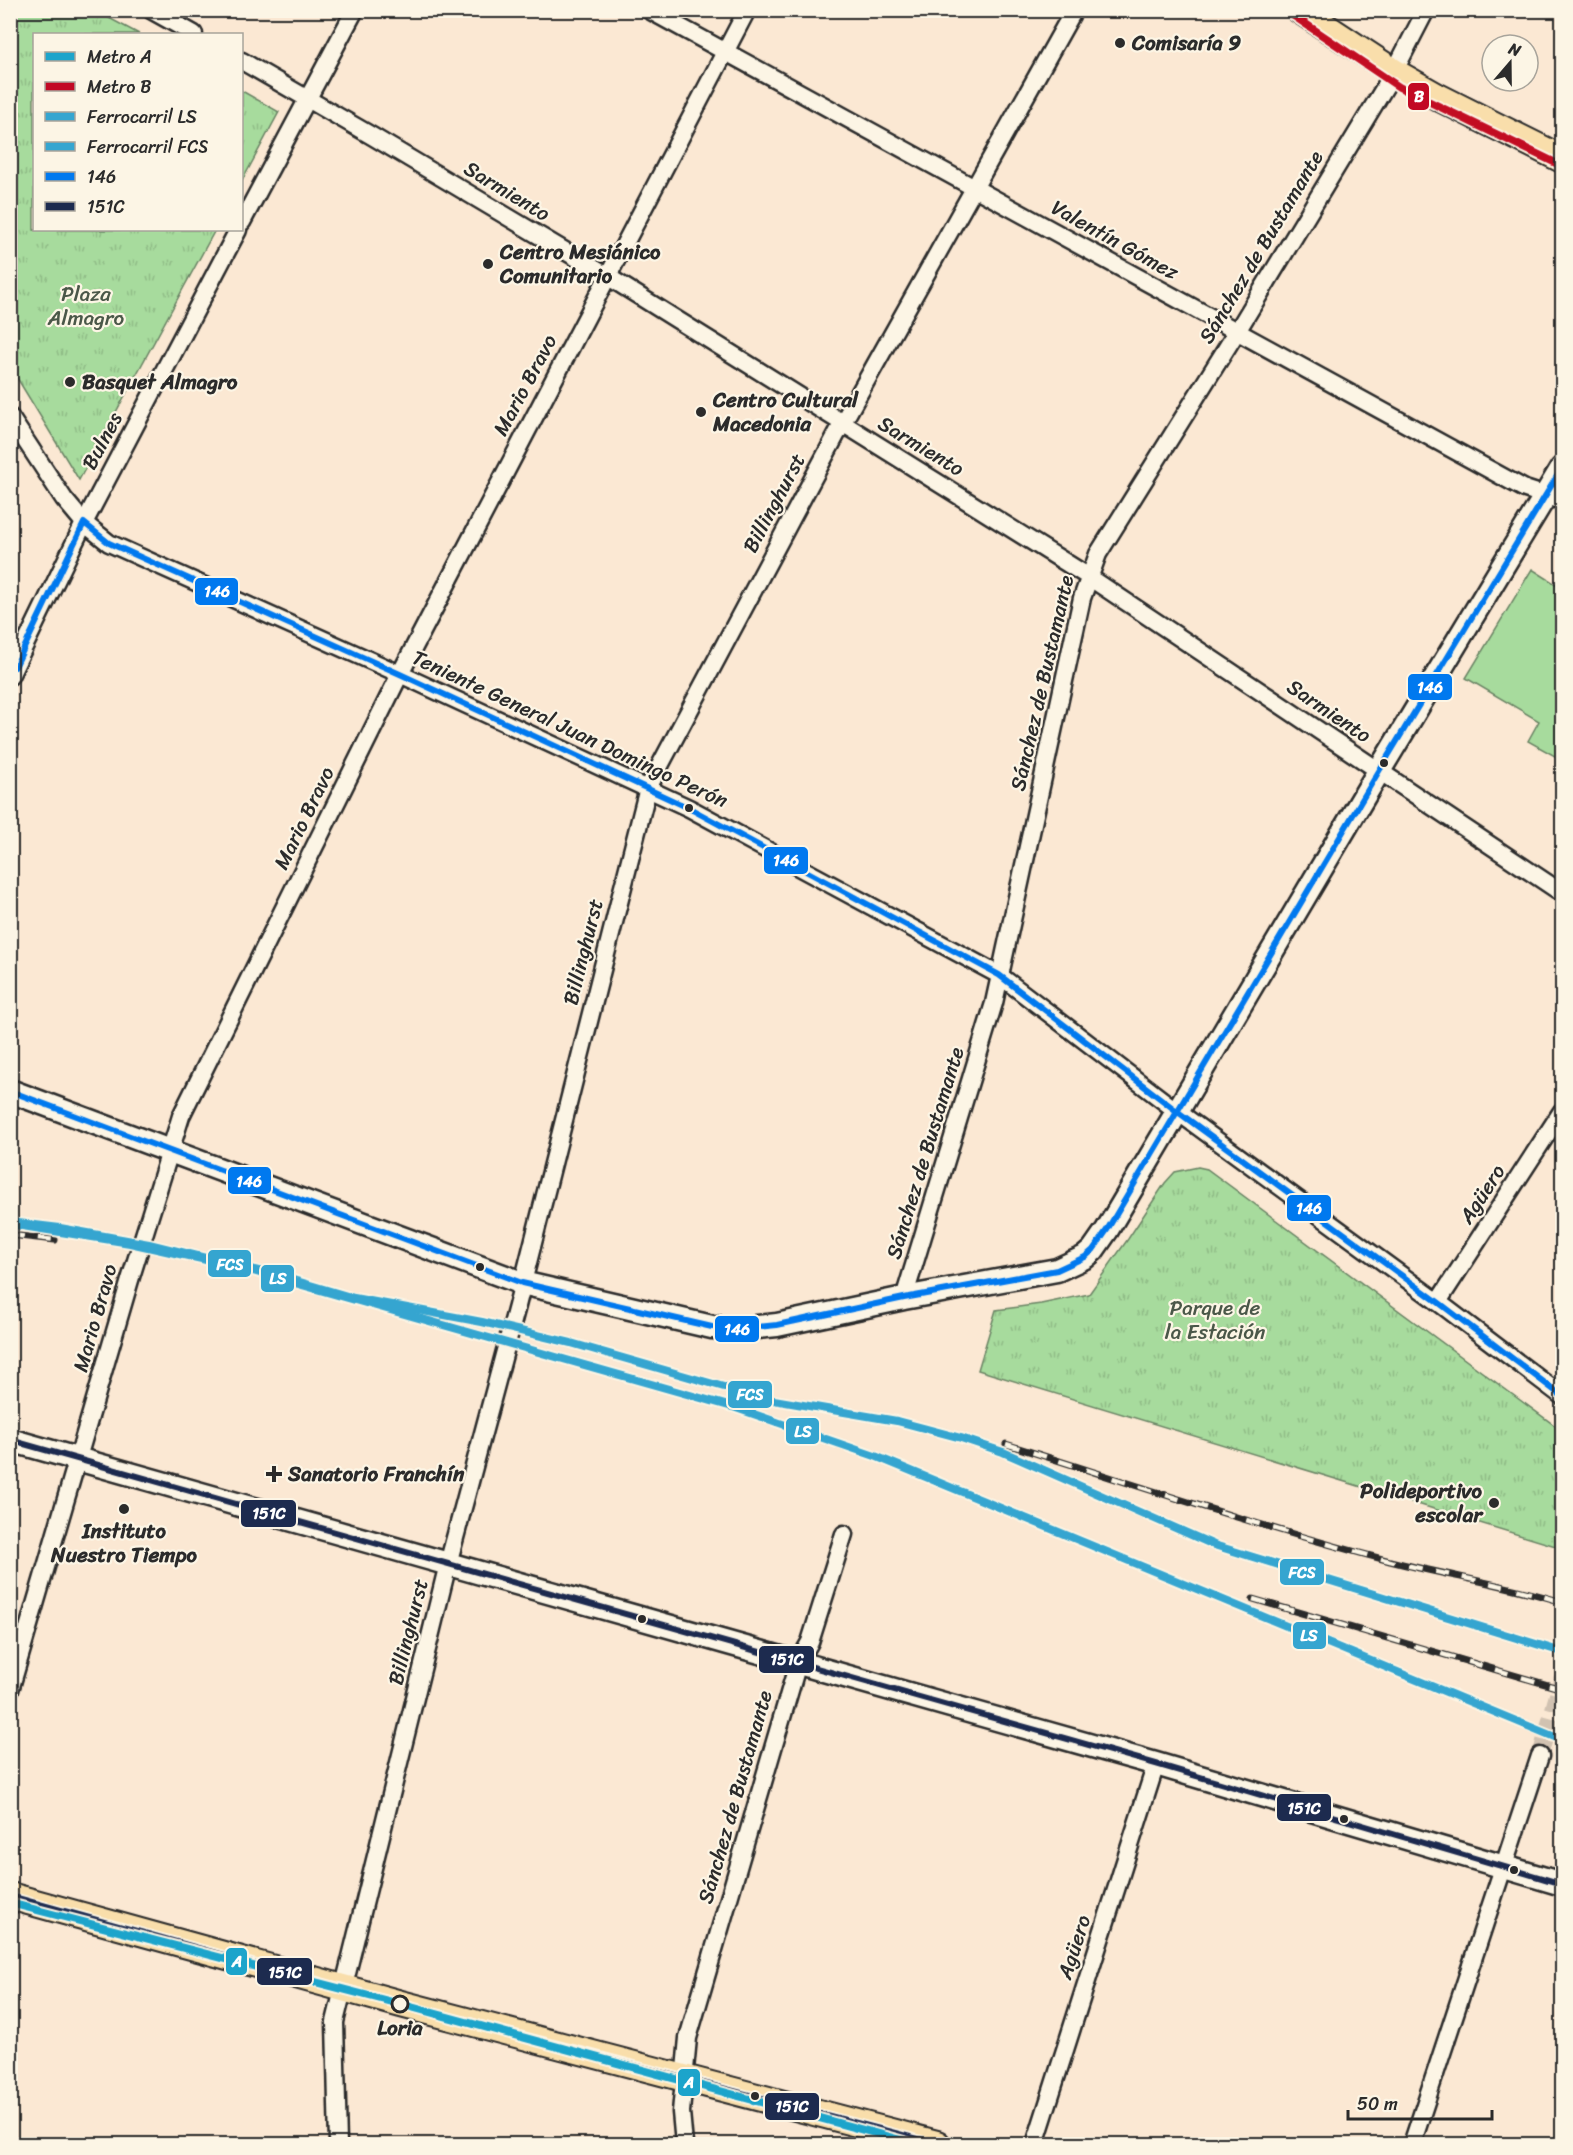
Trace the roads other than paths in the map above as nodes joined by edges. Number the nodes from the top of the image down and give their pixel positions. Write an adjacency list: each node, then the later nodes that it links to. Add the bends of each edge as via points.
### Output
1 (151, 10): 8 (street)
2 (355, 10): 12 (street)
3 (649, 10): 9 (street, Valentín Gómez)
4 (747, 10): 9 (street, Mario Bravo)
5 (1074, 10): 14 (street, Billinghurst)
6 (1300, 10): 11 (main road)
7 (1426, 10): 11 (street, Sánchez de Bustamante)
8 (192, 33)
9 (725, 53): 14 (street, Valentín Gómez); 17 (street, Mario Bravo)
10 (243, 62): 12 (street, Sarmiento)
11 (1394, 72): 13 (main road); 18 (street, Sánchez de Bustamante)
12 (307, 98): 15 (street); 17 (street, Sarmiento)
13 (1563, 159)
14 (974, 189): 18 (street, Valentín Gómez); 20 (street, Billinghurst)
15 (243, 220)
16 (237, 231): 23 (street, Bulnes)
17 (607, 276): 20 (street, Sarmiento); 26 (street, Mario Bravo)
18 (1236, 333): 22 (street, Valentín Gómez, via 1525,489); 24 (street, Sánchez de Bustamante, via 1098,554)
19 (10, 417): 23 (street, Teniente General Juan Domingo Perón)
20 (842, 424): 24 (street, Sarmiento); 28 (street, Billinghurst)
21 (1563, 468): 22 (main road)
22 (1555, 498): 27 (main road)
23 (84, 523): 25 (street, Bulnes); 26 (street, Teniente General Juan Domingo Perón, via 109,543)
24 (1089, 577): 27 (street, Sarmiento); 30 (street, Sánchez de Bustamante)
25 (12, 669)
26 (400, 674): 28 (street, Teniente General Juan Domingo Perón); 34 (street, Mario Bravo, via 182,1116)
27 (1378, 771): 29 (street, Sarmiento); 33 (main road)
28 (648, 788): 30 (street, Teniente General Juan Domingo Perón); 35 (street, Billinghurst)
29 (1563, 893)
30 (999, 975): 33 (street, Teniente General Juan Domingo Perón); 36 (street, Sánchez de Bustamante, via 994,1003)
31 (10, 1091): 34 (main road)
32 (1563, 1111): 37 (street, Agüero)
33 (1178, 1112): 36 (main road, via 1093,1250 1076,1263 1058,1270); 37 (street, Teniente General Juan Domingo Perón)
34 (170, 1152): 35 (main road); 40 (street, Mario Bravo)
35 (522, 1282): 36 (main road, via 712,1327 738,1329 777,1325); 42 (street, Billinghurst)
36 (904, 1298)
37 (1438, 1302): 38 (street, Teniente General Juan Domingo Perón)
38 (1563, 1396)
39 (10, 1440): 40 (main road)
40 (77, 1458): 42 (main road); 44 (street, Mario Bravo)
41 (844, 1534): 43 (street, Sánchez de Bustamante, via 810,1642)
42 (448, 1564): 43 (main road); 50 (street, Billinghurst)
43 (798, 1663): 46 (main road); 51 (street, Sánchez de Bustamante, via 688,2038)
44 (10, 1690)
45 (1540, 1756): 47 (street)
46 (1156, 1764): 47 (main road); 55 (street, Agüero)
47 (1503, 1866): 48 (main road); 56 (street)
48 (1563, 1884)
49 (10, 1896): 50 (main road)
50 (344, 1987): 51 (main road); 52 (street, Billinghurst, via 335,2022)
51 (684, 2077): 53 (street, Sánchez de Bustamante); 54 (main road)
52 (338, 2145)
53 (684, 2145)
54 (937, 2145)
55 (1035, 2145)
56 (1412, 2145)

